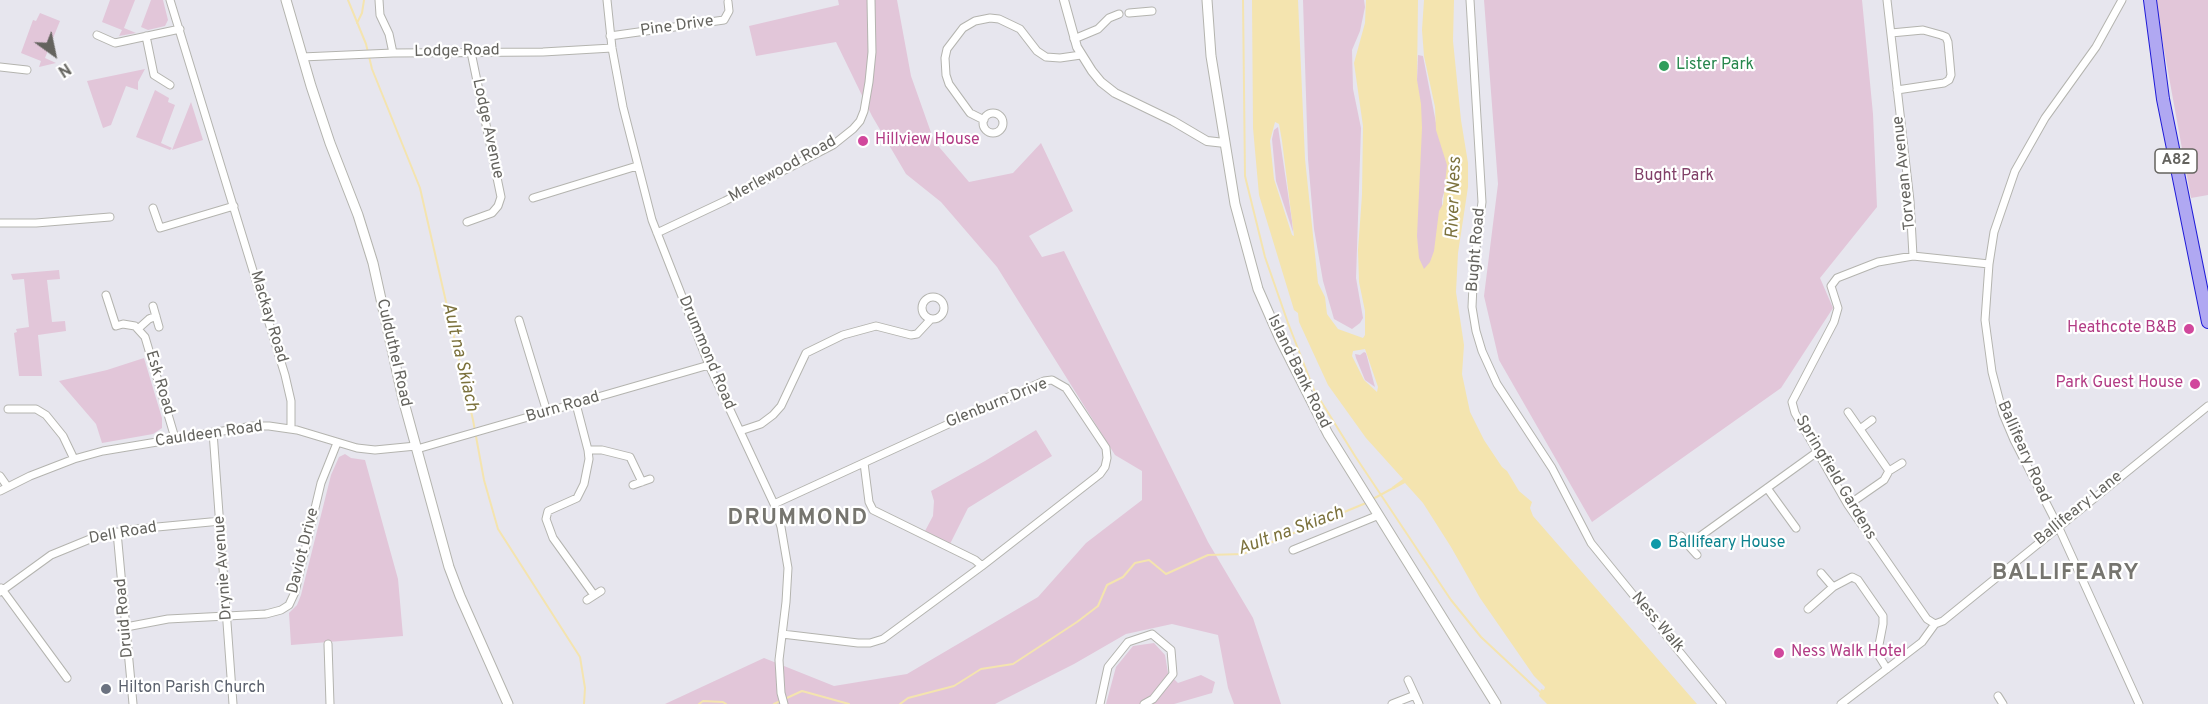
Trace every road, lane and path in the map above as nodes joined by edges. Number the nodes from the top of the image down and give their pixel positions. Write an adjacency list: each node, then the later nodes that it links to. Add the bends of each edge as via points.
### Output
1 (170, 0): 16 (street, Mackay Road)
2 (286, 0): 26 (main road, Culduthel Road)
3 (379, 0): 24 (street)
4 (607, 0): 20 (street, Drummond Road)
5 (871, 0): 40 (street, Merlewood Road, via 869,82 864,111 853,129 825,150)
6 (1064, 0): 21 (street)
7 (1207, 0): 32 (main road, Island Bank Road, via 1211,56)
8 (1470, 0): 84 (street, Bught Road, via 1482,202 1472,288 1476,331 1497,384 1552,468)
9 (1887, 0): 17 (street, Torvean Avenue)
10 (2122, 0): 42 (street, Ballifeary Road, via 2096,47 2028,144 2004,200)
11 (2150, 0): 48 (highway, A82, via 2163,99)
12 (728, 2): 20 (street, Pine Drive, via 724,20)
13 (1152, 11): 14 (street)
14 (1129, 13)
15 (1119, 14): 21 (street)
16 (180, 28): 19 (street); 35 (street, Mackay Road)
17 (1891, 33): 30 (street, Torvean Avenue); 30 (street, via 1923,30 1946,37 1951,75 1944,83)
18 (97, 35): 19 (street, via 115,43)
19 (146, 36): 29 (street, via 154,75)
20 (610, 36): 22 (street, Drummond Road)
21 (1074, 39): 25 (street)
22 (612, 48): 23 (street, Lodge Road); 33 (street, Drummond Road)
23 (471, 52): 24 (street, Lodge Road); 37 (street, Lodge Avenue, via 501,197 492,213 470,221)
24 (393, 53): 26 (street, Lodge Road)
25 (1081, 56): 31 (street, via 1046,57 1036,51 1020,29 999,19 975,21 963,27 947,49 946,75 970,113); 32 (street, via 1115,93 1207,141)
26 (302, 57): 64 (main road, Culduthel Road, via 373,263)
27 (0, 67): 28 (street)
28 (27, 70)
29 (170, 85)
30 (1897, 90): 41 (street, Torvean Avenue)
31 (984, 120)
32 (1225, 143): 78 (main road, Island Bank Road, via 1235,204 1258,289 1328,434)
33 (637, 166): 34 (street); 40 (street, Drummond Road)
34 (534, 198)
35 (234, 206): 36 (street, via 160,228); 58 (street, Mackay Road, via 285,375 291,401)
36 (153, 208)
37 (471, 211)
38 (110, 217): 39 (street)
39 (0, 223)
40 (657, 233): 51 (street, Drummond Road)
41 (1913, 256): 42 (street); 66 (street, Springfield Gardens, via 1878,262 1837,278 1831,286 1838,308 1834,322 1792,402)
42 (1989, 264): 80 (street, Ballifeary Road, via 1985,320 1996,392 2014,440)
43 (106, 295): 50 (street, via 116,326 129,324)
44 (153, 306): 45 (street)
45 (156, 316): 49 (street); 50 (street)
46 (931, 319): 60 (street, via 918,334 876,326 843,335 806,353 781,406 761,424)
47 (519, 320): 55 (street)
48 (2208, 322)
49 (159, 327)
50 (139, 328): 62 (street, Esk Road, via 145,336)
51 (709, 365): 52 (street, Burn Road); 60 (street, Drummond Road)
52 (576, 404): 55 (street, Burn Road); 65 (street)
53 (2208, 406): 80 (street, Ballifeary Lane)
54 (8, 409): 67 (street, via 36,409 46,415 63,436)
55 (547, 412): 64 (street, Burn Road)
56 (1848, 412): 59 (street)
57 (1872, 420): 59 (street)
58 (291, 429): 61 (street, Cauldeen Road, via 253,426); 63 (street, Cauldeen Road)
59 (1860, 429): 70 (street)
60 (740, 431): 76 (street, Drummond Road)
61 (213, 432): 62 (street, Cauldeen Road); 79 (street, Drynie Avenue)
62 (175, 438): 67 (street, Cauldeen Road)
63 (337, 443): 64 (street, Cauldeen Road, via 375,450); 94 (street, Daviot Drive, via 321,483 289,605 275,612)
64 (416, 448): 107 (main road, Culduthel Road, via 460,596)
65 (588, 450): 72 (street, via 630,457 646,480); 92 (street, via 588,468 580,494 548,511 546,519 553,538 597,593)
66 (1817, 452): 74 (street); 77 (street, Springfield Gardens)
67 (74, 459): 73 (street, Cauldeen Road)
68 (864, 463): 76 (street, Glenburn Drive); 88 (street, via 873,510); 88 (street, Glenburn Drive, via 1044,381 1052,380 1066,388 1106,448 1105,467)
69 (1902, 463): 70 (street)
70 (1889, 471): 77 (street, via 1884,480)
71 (0, 476): 73 (street)
72 (633, 485)
73 (7, 486): 75 (street, Cauldeen Road)
74 (1767, 488): 81 (street); 85 (street)
75 (0, 491)
76 (774, 504): 97 (street, Drummond Road, via 788,568)
77 (1848, 505): 95 (street, Springfield Gardens, via 1927,620)
78 (1379, 515): 86 (street); 113 (main road, Island Bank Road)
79 (221, 521): 82 (street, Dell Road); 94 (street, Drynie Avenue)
80 (2058, 526): 95 (street, Ballifeary Lane); 117 (street, Ballifeary Road)
81 (1796, 528)
82 (117, 532): 91 (street, Dell Road, via 51,555); 96 (street, Druid Road)
83 (1681, 536): 85 (street)
84 (1591, 543): 114 (street, Ness Walk)
85 (1688, 545): 87 (street)
86 (1293, 550)
87 (1696, 555)
88 (981, 566): 97 (street, Glenburn Drive, via 883,639 858,643)
89 (1821, 573): 90 (street)
90 (1833, 588): 93 (street); 99 (street, via 1852,577 1858,580 1883,616 1878,650)
91 (1, 590): 100 (street, Dell Road)
92 (587, 600)
93 (1808, 609)
94 (227, 615): 96 (street, Daviot Drive); 105 (street, Drynie Avenue)
95 (1935, 624): 99 (street, Ballifeary Lane, via 1922,642)
96 (126, 627): 104 (street, Druid Road)
97 (782, 634): 108 (street, Drummond Road, via 778,660)
98 (328, 644): 106 (street)
99 (1887, 669): 115 (street, Ballifeary Lane)
100 (67, 678)
101 (1408, 680): 102 (street)
102 (1415, 695): 111 (street); 112 (street)
103 (1998, 696): 116 (street)
104 (133, 704)
105 (233, 704)
106 (330, 704)
107 (508, 704)
108 (784, 704)
109 (1100, 704): 110 (street, via 1108,667 1128,642 1152,634 1171,650 1173,674)
110 (1144, 704)
111 (1392, 704)
112 (1419, 704)
113 (1496, 704)
114 (1722, 704)
115 (1841, 704)
116 (2003, 704)
117 (2139, 704)

